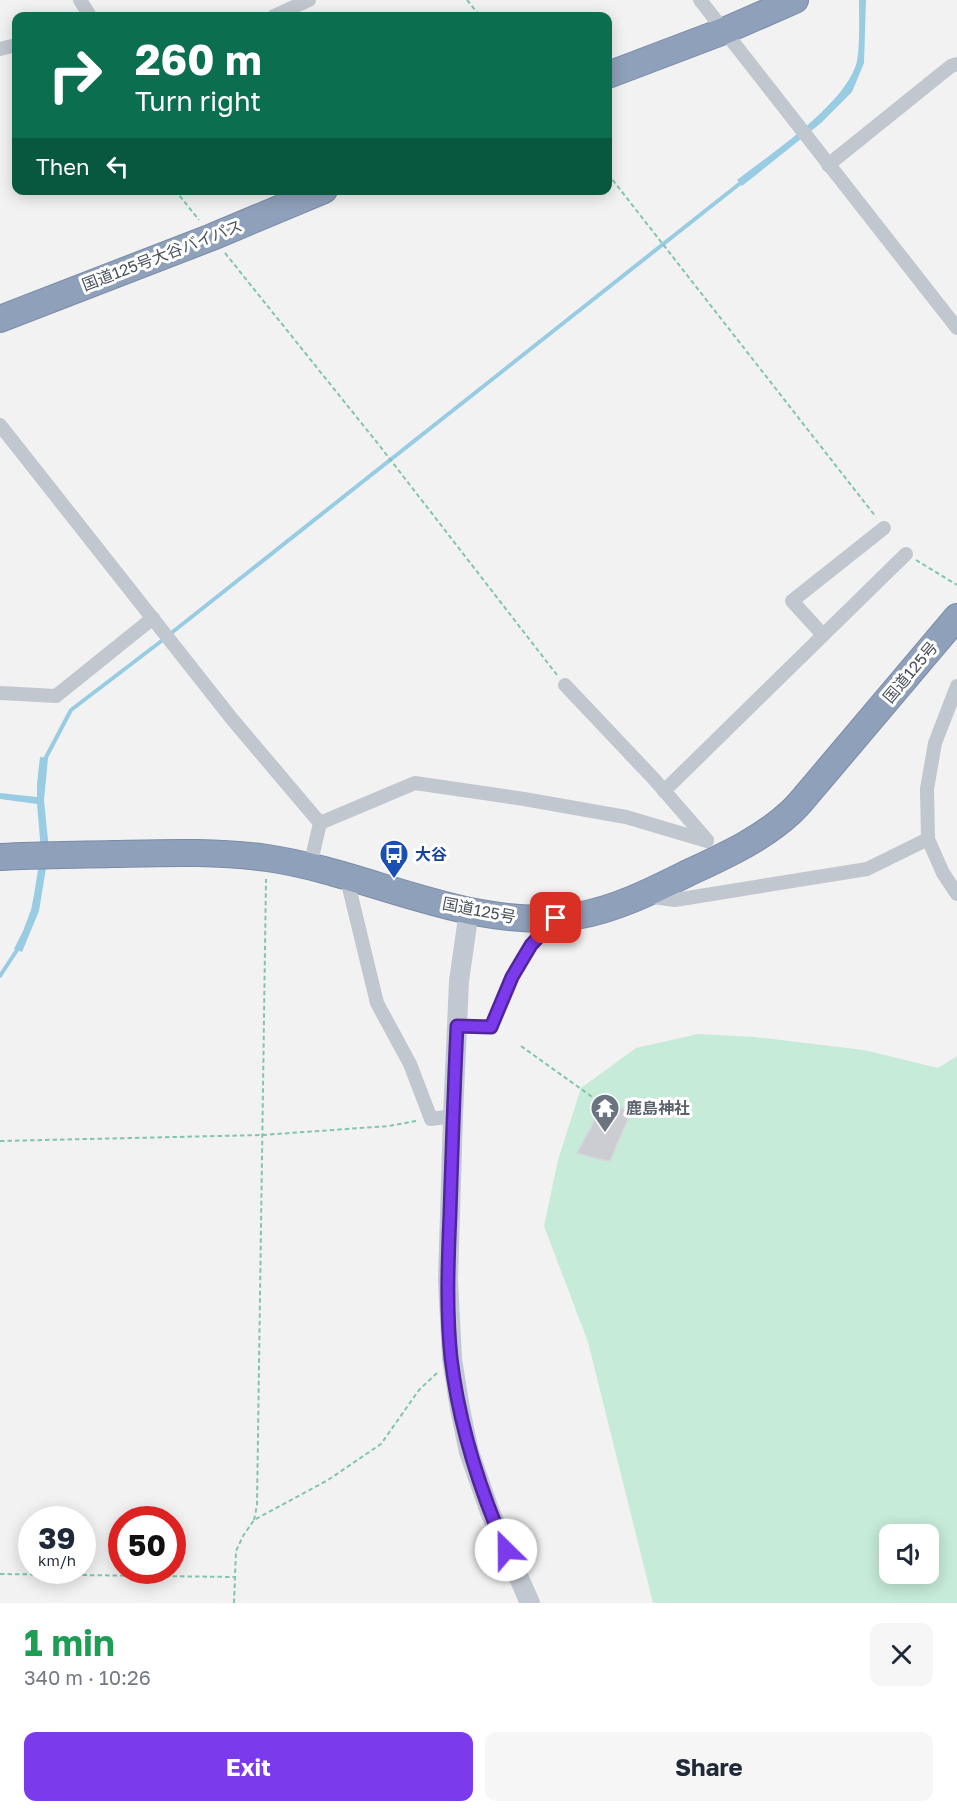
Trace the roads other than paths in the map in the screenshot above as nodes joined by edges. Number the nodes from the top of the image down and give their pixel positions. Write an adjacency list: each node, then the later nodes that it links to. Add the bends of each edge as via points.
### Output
1 (309, 0): 4 (street)
2 (700, 0): 5 (street)
3 (795, 0): 5 (highway)
4 (283, 12)
5 (724, 31): 7 (highway); 8 (street)
6 (957, 64): 8 (street)
7 (612, 73)
8 (828, 165): 11 (street)
9 (312, 195): 10 (highway, 国道125号大谷バイパス)
10 (0, 318)
11 (957, 328)
12 (0, 425): 16 (street)
13 (884, 528): 17 (street, via 792,602)
14 (906, 554): 17 (street)
15 (957, 617): 24 (highway, 国道125号, via 791,812 766,831)
16 (156, 621): 20 (street, via 56,696); 22 (street)
17 (824, 635): 21 (street)
18 (565, 685): 21 (street)
19 (957, 686): 23 (street, via 935,743 927,789)
20 (0, 693)
21 (664, 791): 24 (street)
22 (320, 823): 24 (street, via 415,783 626,817); 26 (street)
23 (928, 839): 28 (street); 29 (street, via 867,869 675,900)
24 (714, 849): 29 (highway, 国道125号)
25 (10, 856): 26 (highway, 国道125号, via 220,854)
26 (310, 866): 27 (highway, 国道125号)
27 (346, 875): 30 (highway, 国道125号); 33 (street, via 377,1003 410,1064 431,1119)
28 (957, 894)
29 (641, 895): 31 (highway, 国道125号, via 607,909)
30 (469, 911): 31 (highway, 国道125号, via 508,918); 32 (main road)
31 (556, 918): 32 (street, via 526,953 491,1027)
32 (457, 1026): 33 (main road)
33 (453, 1116): 34 (main road, via 448,1280 452,1359 469,1452 490,1512)
34 (530, 1603)

